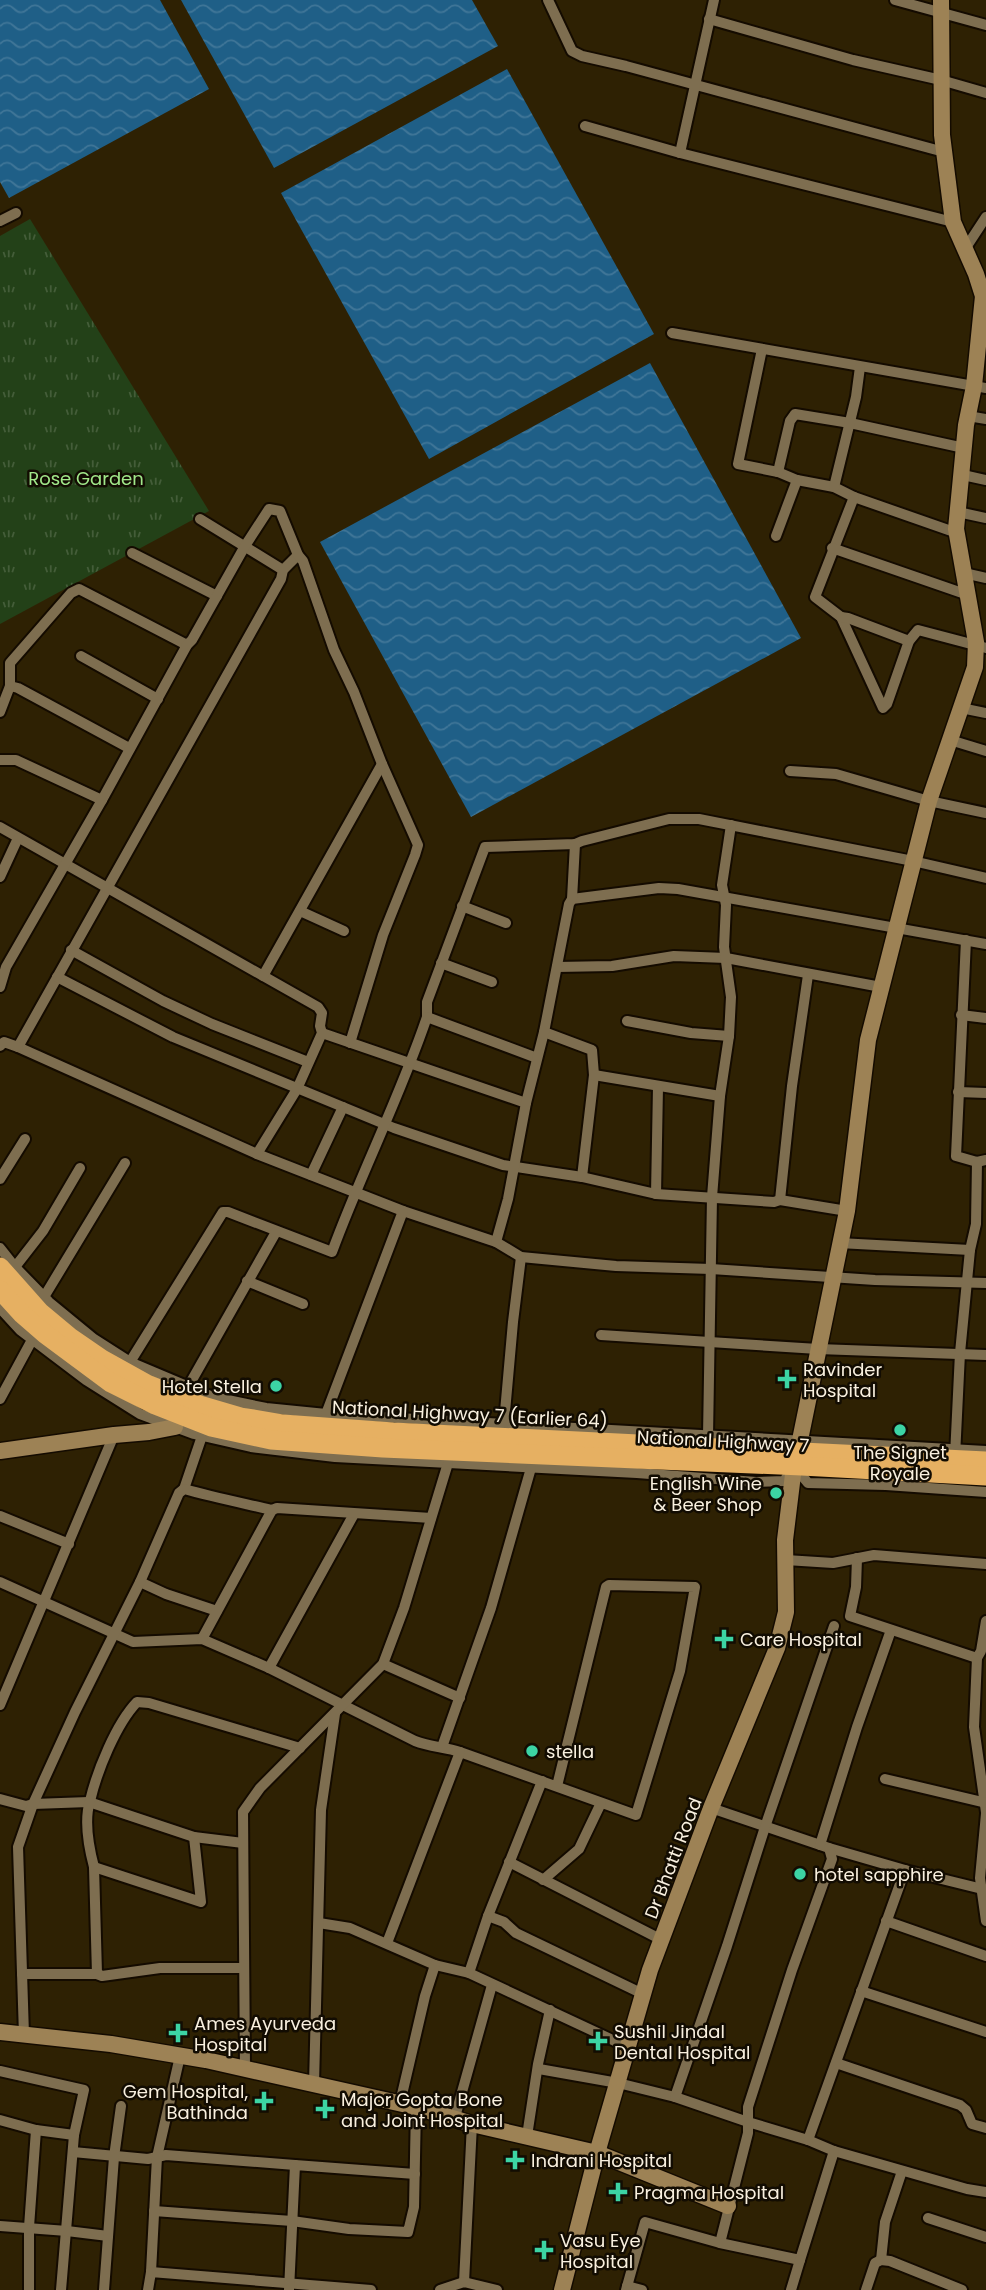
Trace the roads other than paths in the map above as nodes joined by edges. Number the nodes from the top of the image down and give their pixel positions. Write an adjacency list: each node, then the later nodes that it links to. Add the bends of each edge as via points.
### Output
1 (548, 0): 8 (street, via 572,51 582,57)
2 (714, 0): 5 (street)
3 (895, 0): 4 (street)
4 (941, 6): 6 (street); 7 (street)
5 (709, 19): 7 (street); 8 (street)
6 (986, 25)
7 (941, 80): 9 (street); 11 (street)
8 (694, 86): 11 (street); 12 (street)
9 (986, 93)
10 (585, 126): 12 (street)
11 (944, 152): 16 (street)
12 (680, 153): 16 (street)
13 (16, 214): 15 (street)
14 (986, 217): 17 (street)
15 (0, 221)
16 (953, 222): 17 (street)
17 (965, 248): 18 (street)
18 (984, 289): 20 (street, Dr Bhatti Road)
19 (673, 333): 21 (street)
20 (983, 337): 23 (street, Dr Bhatti Road)
21 (762, 349): 22 (street); 28 (street, via 737,463)
22 (860, 367): 23 (street); 26 (street)
23 (980, 387): 24 (street, Dr Bhatti Road)
24 (968, 416): 25 (street); 27 (street, Dr Bhatti Road)
25 (986, 419)
26 (850, 423): 27 (street); 28 (street, via 795,414); 32 (street)
27 (964, 448): 29 (street, Dr Bhatti Road)
28 (778, 472): 31 (street)
29 (963, 475): 30 (street); 34 (street, Dr Bhatti Road)
30 (986, 480)
31 (797, 481): 32 (street); 38 (street)
32 (834, 487): 33 (street)
33 (853, 497): 37 (street); 40 (street)
34 (958, 512): 35 (street); 37 (street, Dr Bhatti Road)
35 (986, 518)
36 (200, 519): 39 (street)
37 (957, 533): 44 (street, Dr Bhatti Road)
38 (776, 536)
39 (245, 546): 42 (street, via 269,509 280,511); 43 (street); 47 (street)
40 (832, 548): 46 (street); 48 (street, via 815,597)
41 (132, 553): 47 (street)
42 (298, 555): 43 (street); 63 (street)
43 (283, 570): 76 (street)
44 (964, 573): 45 (street); 46 (street, Dr Bhatti Road)
45 (986, 578)
46 (968, 595): 51 (street, Dr Bhatti Road)
47 (217, 596): 50 (street)
48 (841, 617): 49 (street); 49 (street, via 883,708)
49 (909, 641): 51 (street, via 922,630)
50 (187, 645): 53 (street, via 79,589); 55 (street)
51 (981, 647): 56 (street, Dr Bhatti Road)
52 (81, 656): 55 (street)
53 (5, 664): 54 (street)
54 (10, 686): 57 (street); 60 (street)
55 (158, 699): 60 (street)
56 (961, 708): 58 (street); 59 (street, Dr Bhatti Road)
57 (0, 712)
58 (986, 713)
59 (950, 740): 61 (street); 66 (street, Dr Bhatti Road)
60 (129, 748): 65 (street)
61 (986, 749)
62 (0, 760): 65 (street, via 16,760)
63 (382, 764): 80 (street); 103 (street, via 418,845 383,935)
64 (790, 771): 66 (street, via 836,774)
65 (102, 800): 73 (street)
66 (929, 801): 67 (street); 72 (street, Dr Bhatti Road)
67 (986, 813)
68 (731, 825): 71 (street, via 669,820); 72 (street); 77 (street)
69 (0, 827): 70 (street)
70 (19, 838): 73 (street); 74 (street)
71 (575, 844): 78 (street); 79 (street, via 485,847)
72 (913, 861): 75 (street); 82 (street, Dr Bhatti Road)
73 (66, 863): 76 (street); 94 (street, via 6,967)
74 (0, 877)
75 (986, 878)
76 (107, 887): 86 (street); 91 (street)
77 (723, 896): 78 (street, via 659,888); 82 (street); 87 (street)
78 (572, 899): 89 (street)
79 (462, 906): 81 (street); 88 (street)
80 (300, 911): 83 (street); 91 (street)
81 (506, 923)
82 (896, 929): 84 (street); 95 (street, Dr Bhatti Road)
83 (344, 931)
84 (966, 940): 85 (street); 96 (street)
85 (986, 944)
86 (71, 950): 92 (street); 107 (street, via 163,1001)
87 (726, 958): 89 (street, via 674,957 612,966); 90 (street); 102 (street)
88 (441, 963): 93 (street); 97 (street)
89 (557, 967): 100 (street)
90 (808, 975): 95 (street); 130 (street)
91 (263, 976): 101 (street, via 318,1007)
92 (57, 977): 105 (street); 111 (street, via 173,1037)
93 (492, 982)
94 (0, 987)
95 (881, 987): 132 (street, Dr Bhatti Road, via 868,1040)
96 (961, 1015): 98 (street); 112 (street)
97 (427, 1017): 106 (street); 108 (street)
98 (986, 1018)
99 (627, 1021): 102 (street)
100 (544, 1032): 106 (street); 109 (street, via 592,1050)
101 (322, 1033): 103 (street); 107 (street)
102 (729, 1036): 114 (street)
103 (350, 1043): 108 (street)
104 (0, 1046): 105 (street, via 4,1042)
105 (18, 1047): 119 (street)
106 (537, 1058): 115 (street)
107 (308, 1062): 111 (street)
108 (411, 1064): 115 (street); 117 (street)
109 (594, 1075): 110 (street); 125 (street)
110 (658, 1087): 114 (street); 128 (street)
111 (297, 1089): 116 (street); 119 (street)
112 (958, 1092): 113 (street); 120 (street, via 957,1156)
113 (986, 1093)
114 (720, 1096): 129 (street)
115 (526, 1103): 122 (street)
116 (343, 1107): 117 (street); 124 (street)
117 (386, 1124): 122 (street); 127 (street)
118 (25, 1139): 126 (street)
119 (257, 1154): 124 (street)
120 (981, 1161): 133 (street)
121 (125, 1163): 147 (street)
122 (513, 1166): 125 (street); 135 (street)
123 (80, 1168): 140 (street, via 43,1231)
124 (311, 1175): 127 (street)
125 (582, 1177): 128 (street)
126 (0, 1179)
127 (354, 1192): 131 (street); 134 (street, via 332,1252)
128 (656, 1194): 129 (street)
129 (712, 1198): 130 (street); 141 (street)
130 (780, 1200): 132 (street)
131 (402, 1211): 135 (street); 159 (street)
132 (847, 1211): 136 (street, Dr Bhatti Road)
133 (981, 1224): 138 (street)
134 (276, 1232): 143 (street); 156 (street, via 223,1212)
135 (496, 1242): 139 (street)
136 (839, 1242): 138 (street); 142 (street, Dr Bhatti Road)
137 (0, 1248): 140 (street)
138 (970, 1250): 144 (street)
139 (521, 1257): 141 (street); 160 (street)
140 (7, 1267): 147 (street); 167 (highway, National Highway 7 (Earlier 64), via 40,1312 102,1359 147,1384 241,1417 393,1432)
141 (712, 1269): 142 (street); 152 (street)
142 (833, 1276): 144 (street); 153 (street, Dr Bhatti Road)
143 (247, 1281): 148 (street); 157 (street)
144 (967, 1283): 145 (street); 154 (street)
145 (986, 1283)
146 (0, 1290): 167 (highway, National Highway 7, via 22,1314 111,1383 211,1427 271,1440 369,1448)
147 (44, 1297): 156 (street)
148 (303, 1304)
149 (0, 1308): 151 (street)
150 (601, 1335): 152 (street)
151 (32, 1340): 158 (street); 161 (street, via 86,1381 140,1413)
152 (712, 1342): 153 (street); 164 (street)
153 (818, 1349): 154 (street); 167 (street, Dr Bhatti Road)
154 (960, 1353): 155 (street); 168 (street)
155 (986, 1354)
156 (130, 1362): 157 (street)
157 (188, 1387): 159 (street, via 266,1408)
158 (1, 1393)
159 (326, 1414): 160 (street)
160 (504, 1423): 164 (street)
161 (175, 1427): 162 (street); 163 (street)
162 (114, 1435): 165 (street); 179 (street)
163 (202, 1436): 170 (street, via 335,1457); 173 (street)
164 (708, 1436): 167 (street)
165 (0, 1451)
166 (986, 1451): 168 (street)
167 (797, 1452): 168 (highway, National Highway 7 (Earlier 64)); 171 (street, via 784,1481); 172 (highway, National Highway 7); 174 (street, via 808,1483); 181 (street, Dr Bhatti Road)
168 (955, 1454): 169 (highway, National Highway 7 (Earlier 64))
169 (986, 1461)
170 (448, 1463): 171 (street); 178 (street)
171 (531, 1468): 195 (street)
172 (986, 1476)
173 (184, 1489): 175 (street); 184 (street)
174 (986, 1492)
175 (272, 1510): 176 (street); 186 (street)
176 (354, 1514): 178 (street); 194 (street)
177 (0, 1516): 179 (street)
178 (431, 1518): 193 (street)
179 (69, 1544): 185 (street)
180 (857, 1558): 181 (street, via 833,1563); 182 (street, via 874,1555); 189 (street, via 849,1616)
181 (786, 1560): 208 (street, Dr Bhatti Road, via 786,1612 777,1648)
182 (986, 1564)
183 (0, 1582): 185 (street)
184 (140, 1582): 186 (street); 190 (street)
185 (44, 1602): 190 (street); 196 (street)
186 (217, 1611): 191 (street)
187 (986, 1621): 192 (street)
188 (834, 1626): 210 (street)
189 (891, 1630): 192 (street); 213 (street, via 857,1727)
190 (114, 1634): 191 (street, via 138,1643); 207 (street)
191 (202, 1639): 194 (street)
192 (977, 1658): 209 (street, via 974,1727)
193 (383, 1664): 195 (street); 197 (street)
194 (269, 1668): 197 (street)
195 (460, 1698): 198 (street)
196 (0, 1705)
197 (339, 1709): 198 (street, via 415,1741); 199 (street); 222 (street, via 321,1810)
198 (442, 1746): 200 (street)
199 (300, 1748): 205 (street, via 137,1702 106,1752); 212 (street, via 243,1812)
200 (460, 1752): 202 (street); 224 (street)
201 (885, 1779): 209 (street)
202 (542, 1781): 203 (street); 214 (street)
203 (557, 1786): 206 (street); 206 (street, via 606,1587 695,1587 680,1671 636,1815)
204 (0, 1799): 207 (street)
205 (89, 1802): 207 (street); 211 (street); 215 (street)
206 (601, 1803): 217 (street, via 579,1849)
207 (33, 1804): 228 (street, via 18,1847)
208 (711, 1808): 210 (street); 223 (street, Dr Bhatti Road)
209 (985, 1808): 218 (street)
210 (765, 1827): 213 (street); 246 (street)
211 (194, 1836): 212 (street); 215 (street, via 201,1902)
212 (243, 1843): 227 (street)
213 (825, 1847): 216 (street); 251 (street, via 832,1859 748,2107)
214 (509, 1862): 217 (street); 219 (street)
215 (94, 1867): 230 (street)
216 (905, 1870): 218 (street); 220 (street)
217 (543, 1880): 223 (street)
218 (983, 1890): 221 (street)
219 (488, 1916): 229 (street); 233 (street)
220 (886, 1921): 225 (street); 232 (street)
221 (986, 1921)
222 (320, 1923): 224 (street, via 350,1928); 245 (street)
223 (662, 1940): 233 (street, Dr Bhatti Road)
224 (387, 1943): 226 (street)
225 (986, 1956)
226 (435, 1965): 229 (street); 247 (street, via 425,1996)
227 (244, 1968): 230 (street); 241 (street)
228 (22, 1973): 230 (street); 237 (street)
229 (469, 1973): 231 (street)
230 (97, 1974)
231 (492, 1985): 234 (street); 249 (street)
232 (861, 1991): 236 (street); 240 (street)
233 (643, 1994): 238 (street, Dr Bhatti Road)
234 (550, 2010): 238 (street); 242 (street)
235 (0, 2032): 237 (street)
236 (986, 2032)
237 (23, 2035): 239 (street)
238 (629, 2045): 244 (street, Dr Bhatti Road)
239 (180, 2056): 241 (street); 262 (street)
240 (836, 2063): 253 (street, via 960,2105 972,2124); 257 (street)
241 (245, 2068): 245 (street)
242 (539, 2069): 244 (street); 256 (street)
243 (0, 2071): 255 (street, via 84,2090)
244 (618, 2082): 246 (street); 260 (street, Dr Bhatti Road)
245 (314, 2084): 247 (street)
246 (675, 2096): 251 (street)
247 (408, 2105): 249 (street); 265 (street)
248 (121, 2106): 261 (street)
249 (455, 2117): 252 (street)
250 (0, 2120): 254 (street)
251 (748, 2122): 257 (street); 267 (street)
252 (472, 2124): 256 (street); 280 (street)
253 (986, 2129)
254 (36, 2130): 255 (street); 272 (street)
255 (74, 2135): 259 (street)
256 (527, 2136): 260 (street)
257 (808, 2140): 258 (street)
258 (834, 2151): 264 (street); 277 (street)
259 (73, 2152): 261 (street); 273 (street)
260 (597, 2153): 267 (street); 291 (street, Dr Bhatti Road)
261 (114, 2157): 262 (street); 274 (street)
262 (157, 2157): 263 (street); 268 (street)
263 (295, 2165): 265 (street); 270 (street)
264 (902, 2171): 266 (street); 278 (street, via 885,2222)
265 (415, 2174): 270 (street, via 408,2232 349,2230)
266 (986, 2192)
267 (728, 2206): 276 (street)
268 (154, 2211): 270 (street); 279 (street)
269 (928, 2218): 275 (street)
270 (292, 2221): 281 (street)
271 (0, 2226): 272 (street)
272 (29, 2227): 273 (street); 284 (street)
273 (68, 2231): 274 (street); 285 (street)
274 (108, 2236): 286 (street)
275 (986, 2237)
276 (720, 2243): 277 (street); 283 (street, via 645,2221)
277 (800, 2260): 293 (street)
278 (881, 2260): 282 (street); 294 (street)
279 (150, 2272): 281 (street); 287 (street)
280 (464, 2281): 289 (street); 290 (street)
281 (289, 2287): 288 (street)
282 (944, 2287): 295 (street)
283 (626, 2288): 292 (street)
284 (29, 2290)
285 (61, 2290)
286 (104, 2290)
287 (148, 2290)
288 (371, 2290)
289 (440, 2290)
290 (497, 2290)
291 (562, 2290)
292 (642, 2290)
293 (791, 2290)
294 (866, 2290)
295 (962, 2290)

